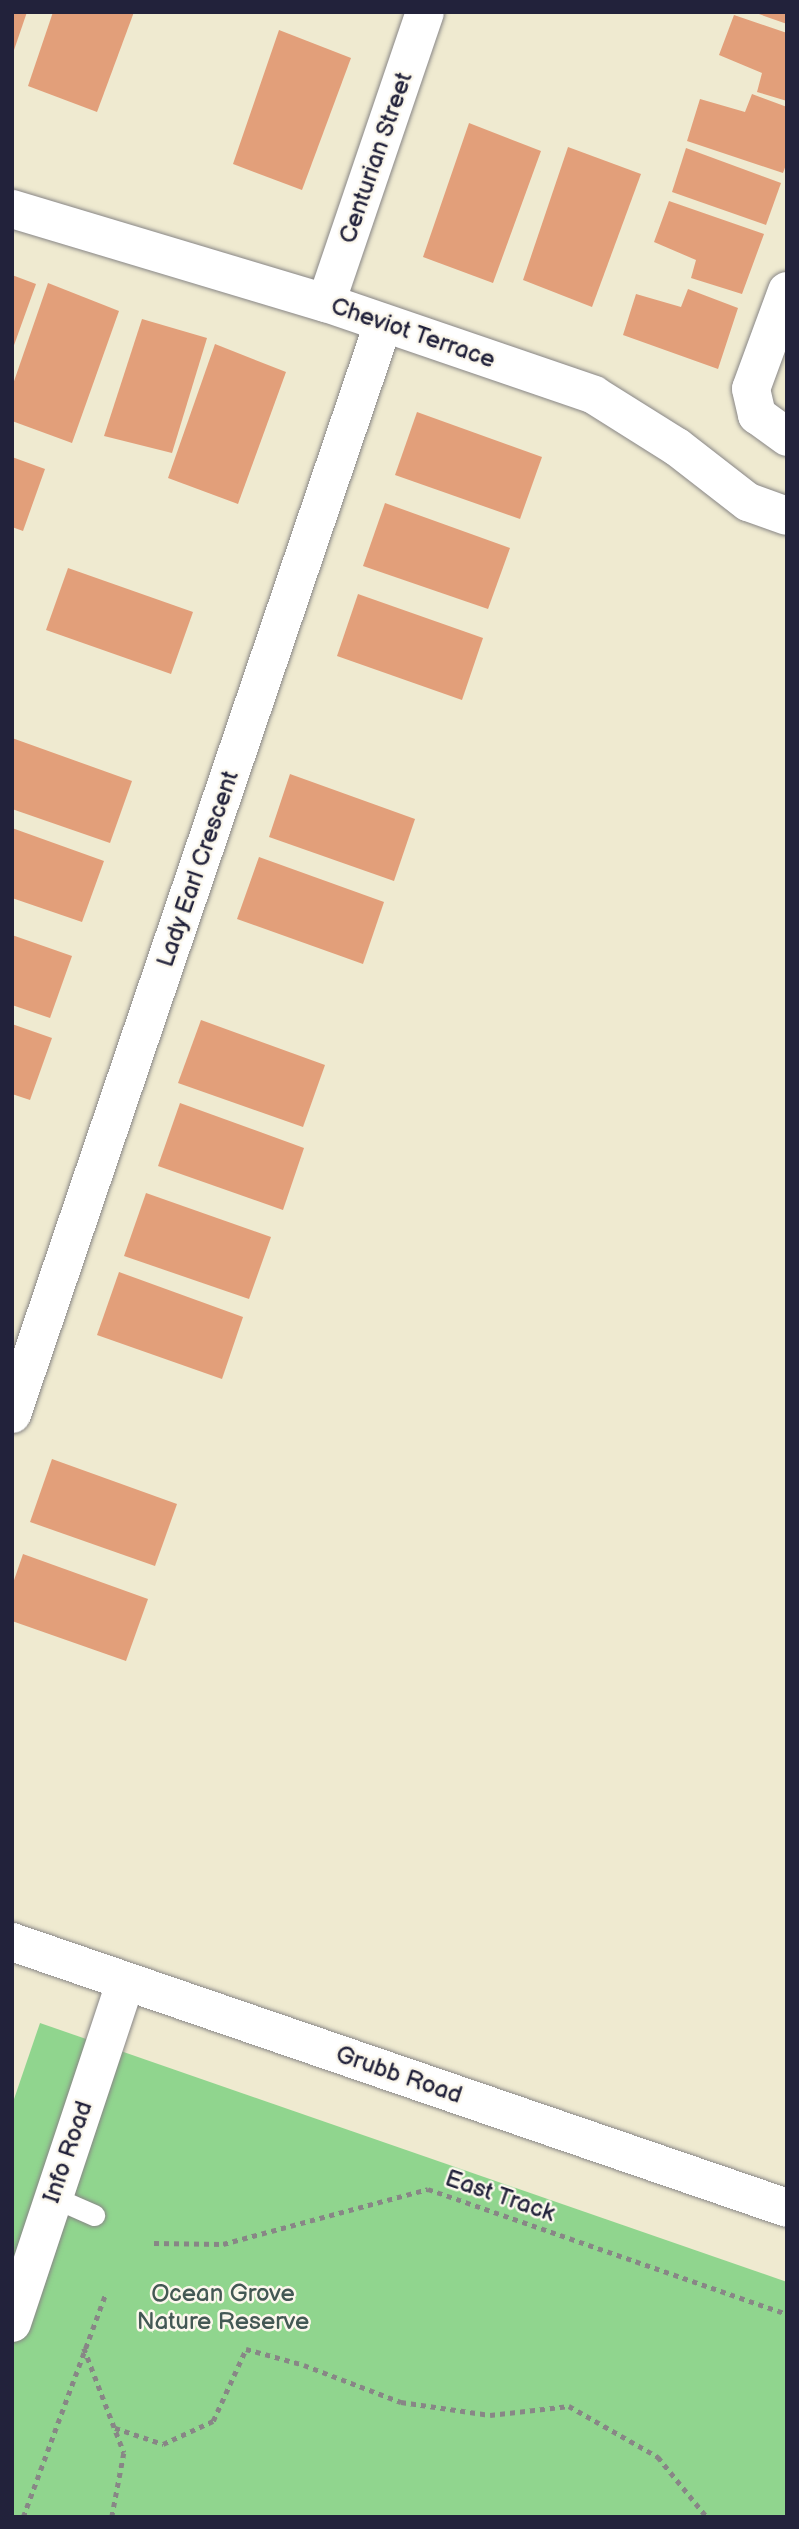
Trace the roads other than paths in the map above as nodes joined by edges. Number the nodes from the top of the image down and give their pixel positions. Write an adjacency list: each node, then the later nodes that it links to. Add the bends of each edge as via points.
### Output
1 (425, 12): 4 (street, Centurian Street)
2 (12, 209): 4 (street, Cheviot Terrace)
3 (787, 291): 6 (street, via 751,389 757,415)
4 (326, 303): 5 (street, Cheviot Terrace)
5 (383, 324): 7 (street, Cheviot Terrace, via 594,395 677,447 748,502); 8 (street, Lady Earl Crescent)
6 (787, 437)
7 (787, 516)
8 (12, 1414)
9 (12, 1942): 10 (street, Grubb Road)
10 (126, 1981): 11 (street, Info Road); 12 (street, Grubb Road)
11 (53, 2197): 13 (lane); 14 (street, Info Road)
12 (787, 2208)
13 (94, 2215)
14 (12, 2323)

